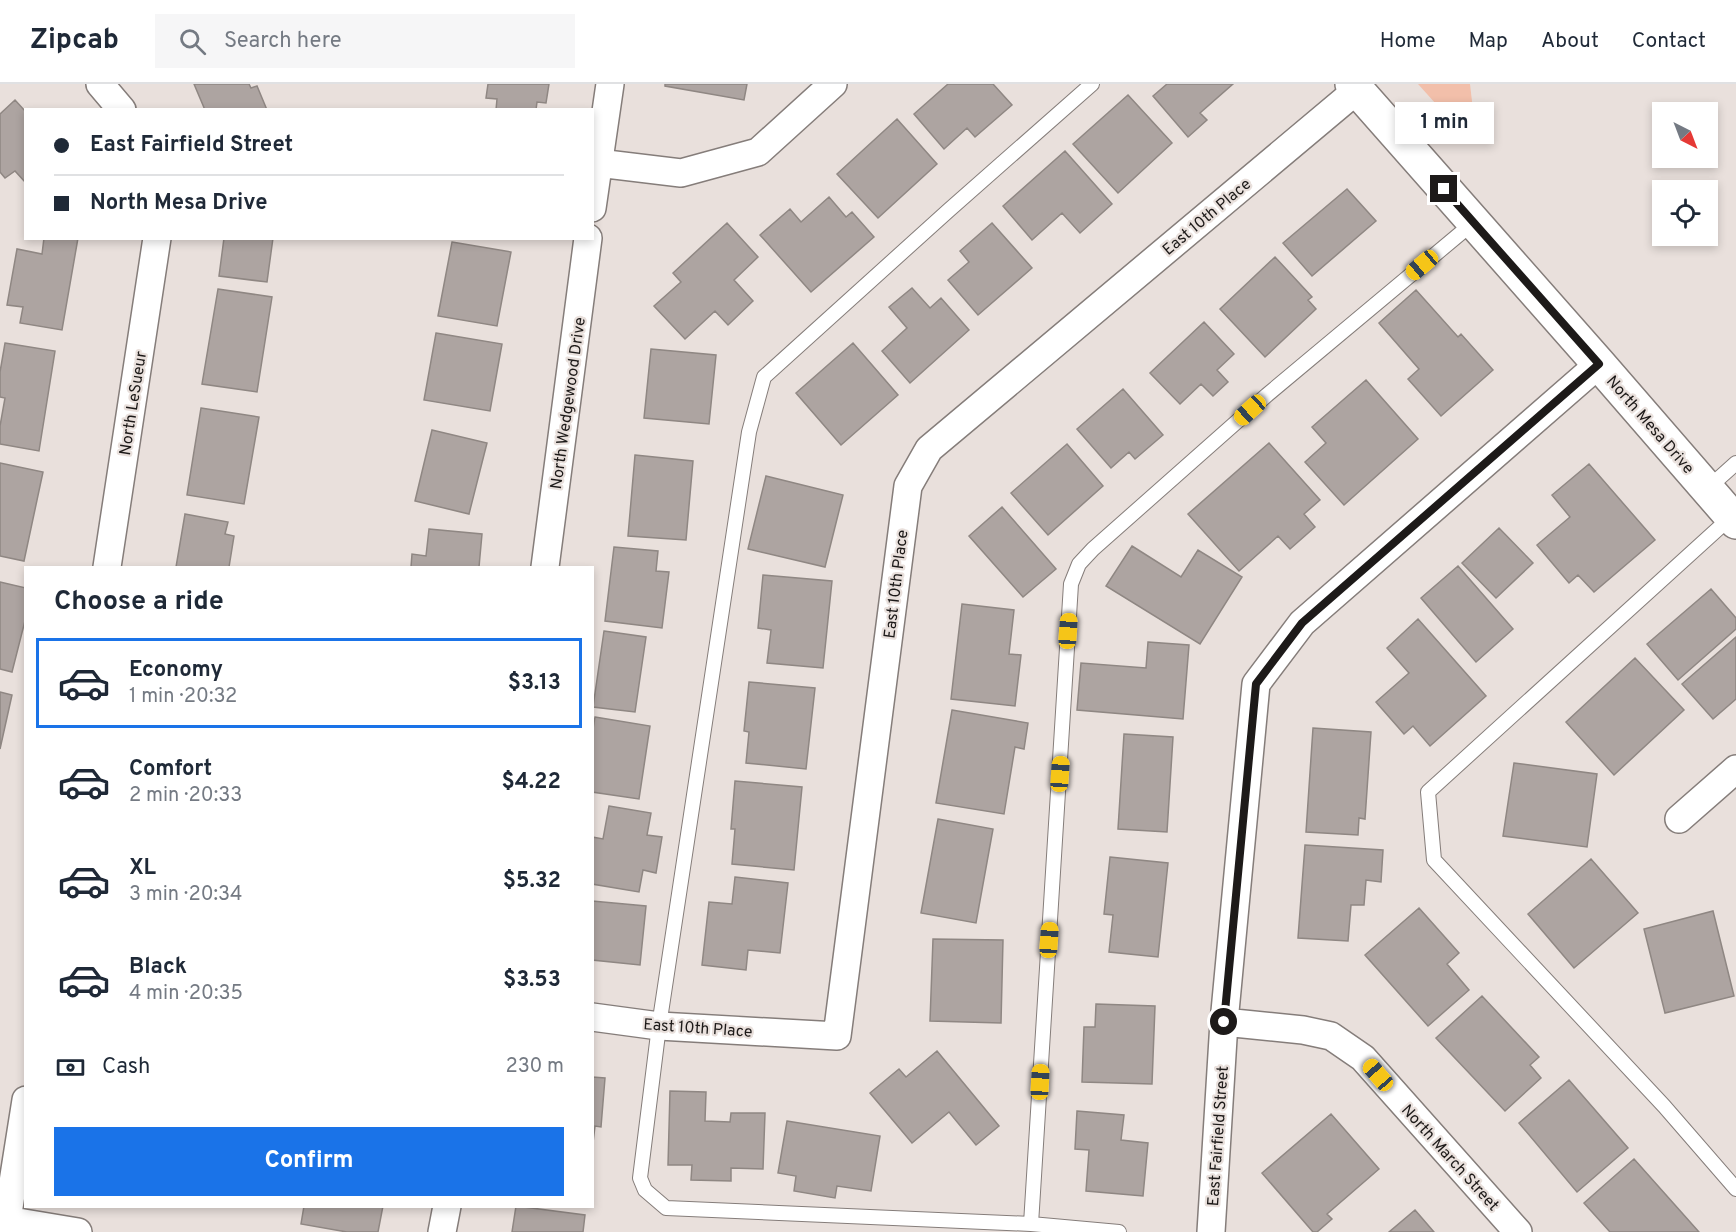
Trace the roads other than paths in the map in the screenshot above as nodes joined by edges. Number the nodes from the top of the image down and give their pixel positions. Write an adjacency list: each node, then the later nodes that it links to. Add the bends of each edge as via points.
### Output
1 (100, 84): 6 (street)
2 (610, 84): 7 (street)
3 (833, 84): 7 (street, via 758,152 681,174)
4 (1092, 84): 22 (lane, via 764,377 749,432)
5 (1354, 87): 9 (main road, North Mesa Drive); 22 (street, East 10th Place, via 929,449 908,486 837,1036)
6 (121, 108)
7 (598, 163): 8 (street)
8 (594, 193)
9 (1474, 222): 12 (main road, North Mesa Drive); 27 (lane, via 1267,395 1079,564 1071,584)
10 (158, 240): 16 (street, North LeSueur)
11 (588, 240): 17 (street, North Wedgewood Drive)
12 (1599, 364): 14 (main road, North Mesa Drive); 21 (street, East Fairfield Street, via 1302,623 1256,684)
13 (1736, 463): 14 (lane)
14 (1707, 489): 15 (main road, North Mesa Drive)
15 (1733, 520): 24 (lane, via 1428,792 1434,860 1664,1106)
16 (107, 566)
17 (545, 566)
18 (1736, 769): 19 (street)
19 (1679, 819)
20 (594, 1017): 22 (street, East 10th Place)
21 (1224, 1022): 31 (street, East Fairfield Street); 32 (street, North March Street, via 1331,1036 1363,1058)
22 (659, 1026): 27 (lane, via 640,1178 645,1190 666,1208)
23 (24, 1111): 26 (street)
24 (1736, 1189)
25 (447, 1208): 29 (street)
26 (4, 1219): 28 (street)
27 (1031, 1224): 30 (lane)
28 (78, 1232)
29 (442, 1232)
30 (1119, 1232)
31 (1211, 1232)
32 (1518, 1232)

